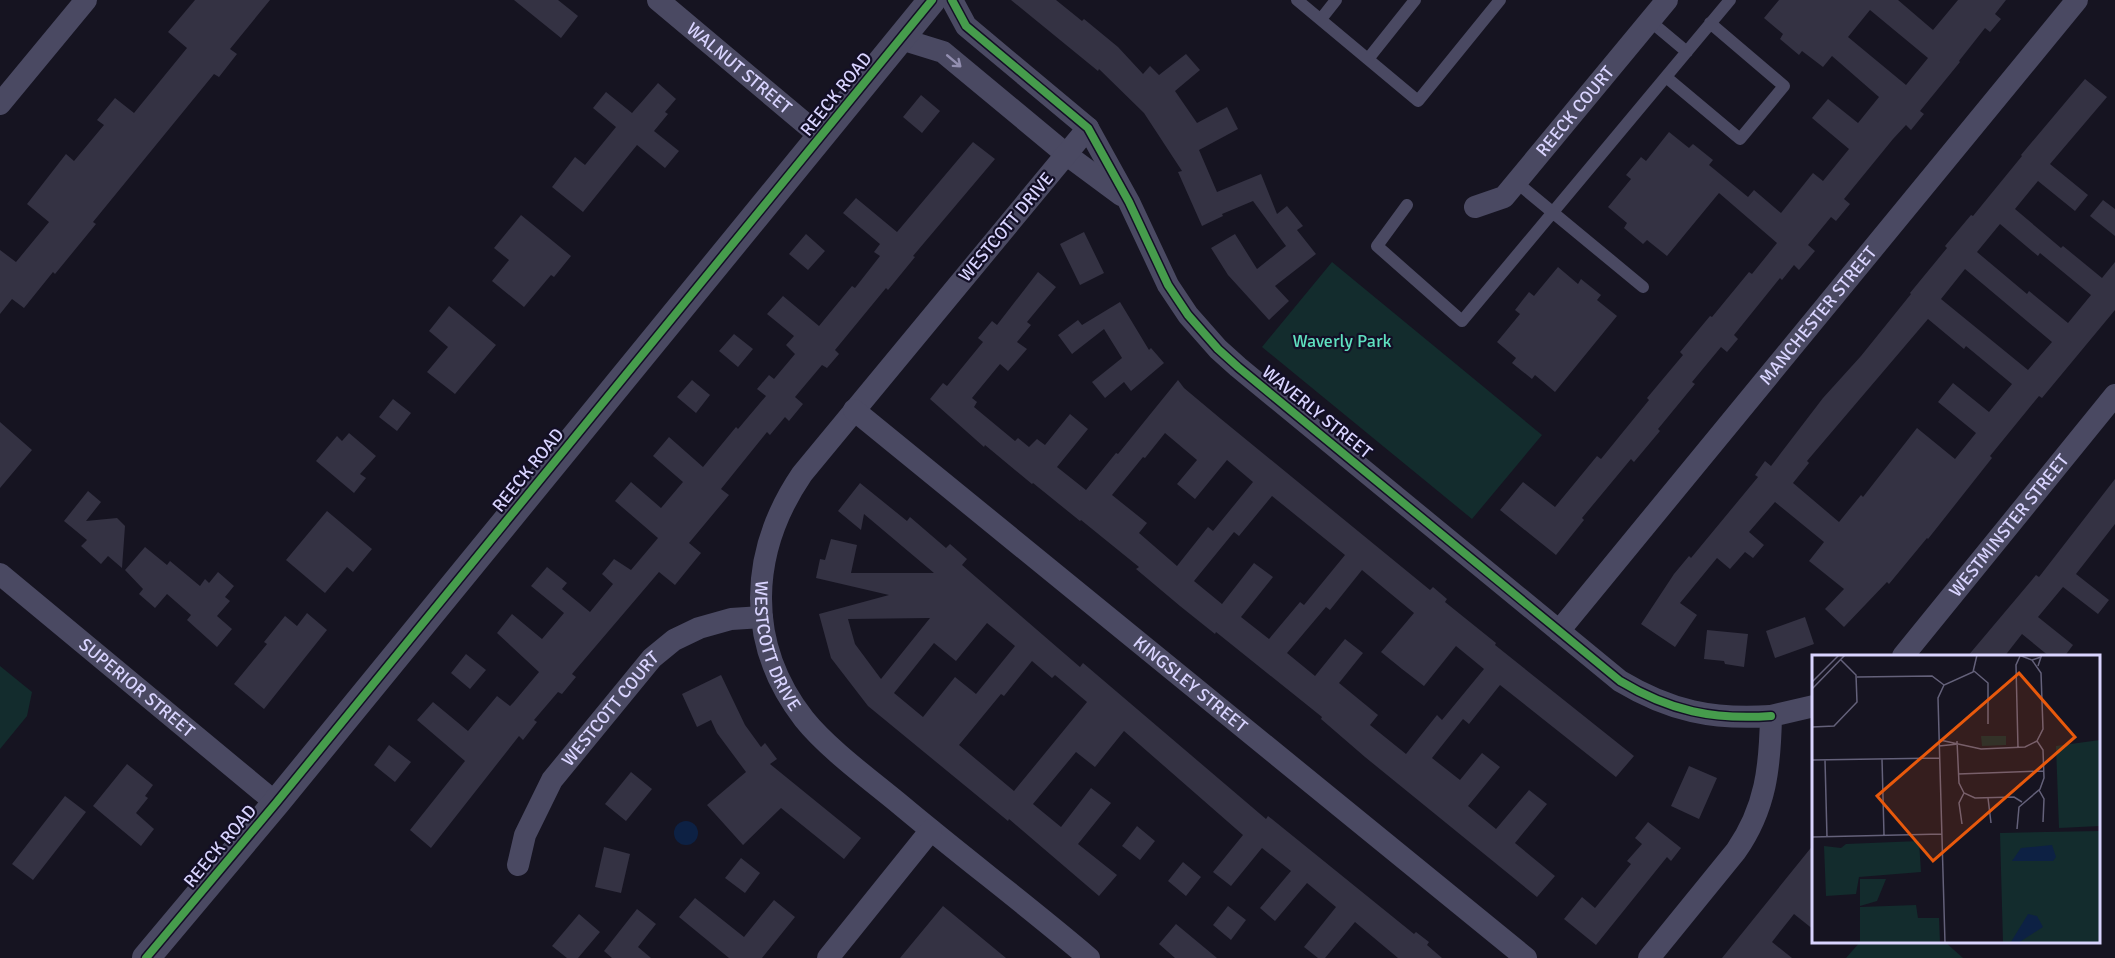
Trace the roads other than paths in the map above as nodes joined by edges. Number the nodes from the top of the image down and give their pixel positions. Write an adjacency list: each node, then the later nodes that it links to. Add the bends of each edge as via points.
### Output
1 (86, 0): 19 (street)
2 (658, 0): 21 (street, WALNUT STREET)
3 (932, 0): 15 (street, REECK ROAD)
4 (952, 0): 20 (street, WAVERLY STREET, via 966,26)
5 (1297, 0): 12 (lane)
6 (1336, 0): 12 (lane)
7 (1416, 0): 17 (lane)
8 (1500, 0): 17 (lane, via 1418,101)
9 (1667, 0): 13 (street, REECK COURT)
10 (1730, 0): 14 (lane)
11 (2077, 0): 33 (street, MANCHESTER STREET)
12 (1321, 19): 17 (lane)
13 (1650, 21): 16 (lane); 23 (street, REECK COURT)
14 (1710, 23): 16 (lane); 18 (lane, via 1784,86 1755,122 1740,139)
15 (901, 39): 21 (street, REECK ROAD); 22 (street, WAVERLY STREET, one-way to 22, via 944,52)
16 (1687, 52): 18 (lane)
17 (1368, 59)
18 (1666, 77): 27 (lane)
19 (0, 104)
20 (1088, 128): 22 (street, WESTCOTT DRIVE); 24 (street, WAVERLY STREET)
21 (820, 136): 37 (street, REECK ROAD)
22 (1067, 154): 24 (street, WAVERLY STREET); 30 (street, WESTCOTT DRIVE)
23 (1516, 182): 26 (street, REECK COURT, via 1504,197); 27 (lane)
24 (1129, 202): 33 (street, WAVERLY STREET, via 1168,285 1218,349)
25 (1407, 205): 27 (lane, via 1377,246 1462,321)
26 (1475, 207)
27 (1552, 213): 28 (lane)
28 (1643, 287)
29 (2115, 395): 34 (street, WESTMINSTER STREET)
30 (854, 410): 32 (street, WESTCOTT DRIVE, via 802,474 779,512 764,561); 43 (street, KINGSLEY STREET)
31 (0, 574): 37 (street, SUPERIOR STREET)
32 (762, 616): 38 (street, WESTCOTT DRIVE, via 767,648 804,719); 39 (street, WESTCOTT COURT, via 699,628 674,640 652,658 552,780 525,835)
33 (1560, 631): 36 (street, WAVERLY STREET, via 1620,681 1661,702 1714,716)
34 (1906, 655)
35 (1812, 706): 36 (street)
36 (1771, 716): 44 (street, via 1765,786 1747,835)
37 (276, 803): 40 (street, REECK ROAD)
38 (931, 830): 41 (street); 42 (street, WESTCOTT DRIVE)
39 (518, 865)
40 (146, 958)
41 (828, 958)
42 (1089, 958)
43 (1526, 958)
44 (1649, 958)

